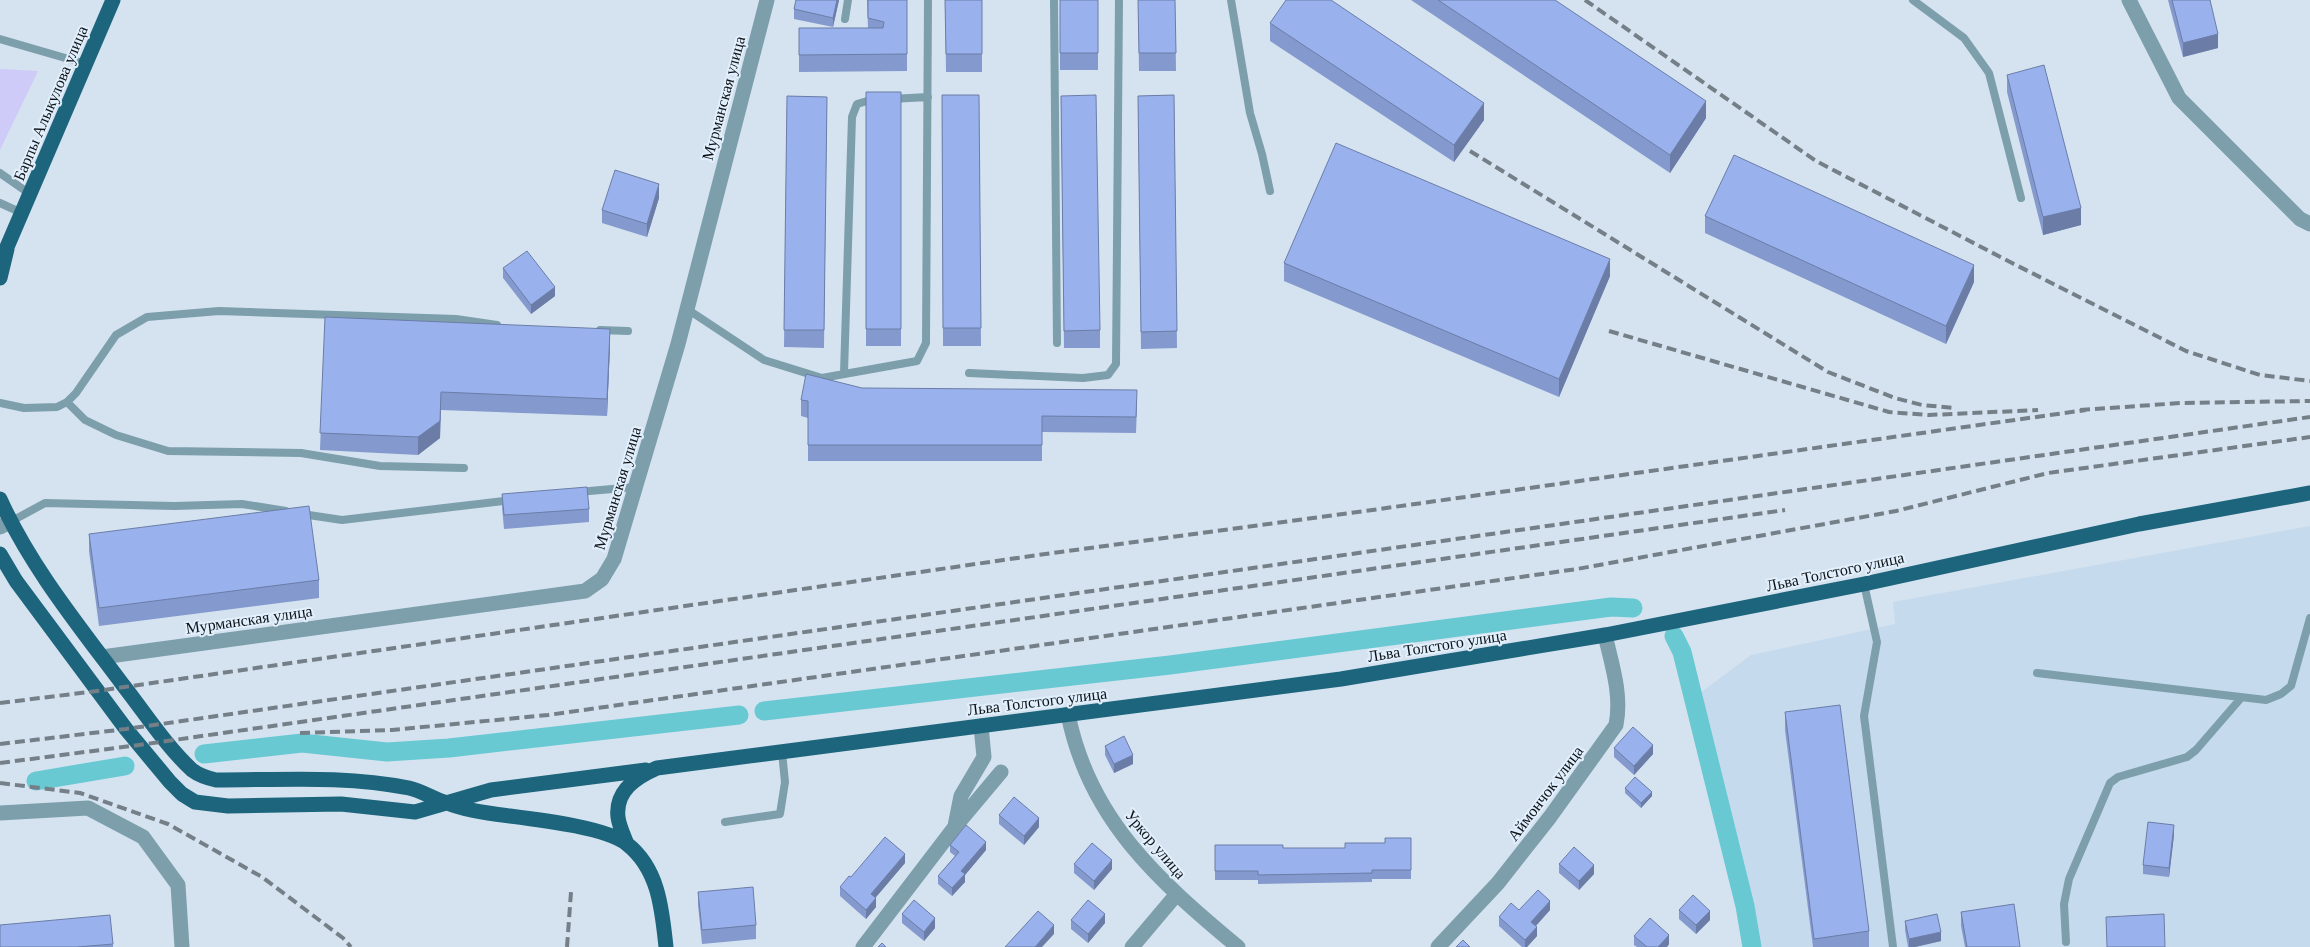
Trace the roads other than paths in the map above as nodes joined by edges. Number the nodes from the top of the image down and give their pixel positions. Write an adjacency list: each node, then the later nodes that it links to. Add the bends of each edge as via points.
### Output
1 (113, 0): 12 (main road, Барпы Алыкулова улица)
2 (767, 0): 23 (street, Мурманская улица)
3 (848, 0): 10 (lane)
4 (928, 0): 13 (lane)
5 (1054, 0): 27 (lane)
6 (1119, 0): 29 (lane, via 1116,364 1108,374 1083,378)
7 (1231, 0): 15 (lane, via 1250,113)
8 (1913, 0): 17 (lane, via 1964,38 1989,72)
9 (2129, 0): 20 (street, via 2179,98 2300,219)
10 (845, 18)
11 (0, 39): 12 (lane)
12 (86, 64): 16 (main road, Барпы Алыкулова улица)
13 (928, 97): 28 (lane, via 926,343 917,361); 28 (lane, via 870,100 857,104 852,117)
14 (0, 173): 16 (lane)
15 (1270, 191)
16 (30, 194): 19 (main road, Барпы Алыкулова улица)
17 (2021, 198)
18 (0, 203): 19 (lane)
19 (22, 213): 21 (main road, Барпы Алыкулова улица)
20 (2310, 224)
21 (4, 253): 22 (main road, Барпы Алыкулова улица)
22 (0, 278)
23 (687, 309): 28 (lane, via 764,360 822,378); 33 (street, Мурманская улица)
24 (504, 326): 30 (lane, via 456,319 219,311 147,318 116,335)
25 (590, 330): 26 (lane)
26 (628, 331)
27 (1057, 343)
28 (844, 373)
29 (969, 373)
30 (67, 402): 31 (lane, via 57,407 24,408); 32 (lane, via 85,420 116,435 168,451 301,453 380,466)
31 (0, 403)
32 (464, 468)
33 (636, 488): 34 (lane); 43 (street, Мурманская улица, via 614,559 602,579 585,591)
34 (572, 493)
35 (2310, 493): 40 (main road, Льва Толстого улица, via 2139,524)
36 (524, 498): 38 (lane, via 342,520 242,504 174,506 45,502)
37 (0, 499): 38 (main road)
38 (5, 524): 43 (main road)
39 (0, 554): 51 (main road, via 16,581 126,729 170,782 195,802 228,806 333,804 415,812)
40 (1864, 584): 42 (main road, Льва Толстого улица); 64 (lane, via 1877,642 1864,716)
41 (2310, 618): 45 (lane, via 2291,686 2266,700)
42 (1605, 635): 46 (main road, Льва Толстого улица, via 1341,679); 63 (street, Аймончок улица, via 1618,694 1616,725 1498,883)
43 (102, 657): 51 (main road, via 171,746 193,771 205,778 348,780 411,788)
44 (2037, 673): 45 (lane)
45 (2242, 698): 57 (lane, via 2187,757 2118,777 2110,783 2069,879 2064,904)
46 (1068, 714): 47 (main road, Льва Толстого улица); 56 (street, Уркор улица, via 1074,744 1088,778 1113,823)
47 (981, 726): 48 (main road, Льва Толстого улица); 54 (street, via 984,757 960,796)
48 (782, 752): 49 (main road, Льва Толстого улица); 53 (lane, via 785,782 780,814)
49 (657, 768): 51 (main road, via 491,790); 55 (main road, Льва Толстого улица, via 628,785 620,801 618,817)
50 (1001, 772): 54 (street)
51 (448, 804): 55 (main road, via 576,827 613,836)
52 (0, 813): 58 (street, via 88,808 143,837 178,885)
53 (725, 822)
54 (954, 828): 60 (street)
55 (627, 844): 59 (main road, via 645,864 657,889)
56 (1176, 895): 61 (street); 62 (street, Уркор улица)
57 (2066, 942)
58 (182, 947)
59 (666, 947)
60 (863, 947)
61 (1132, 947)
62 (1238, 947)
63 (1438, 947)
64 (1893, 947)

